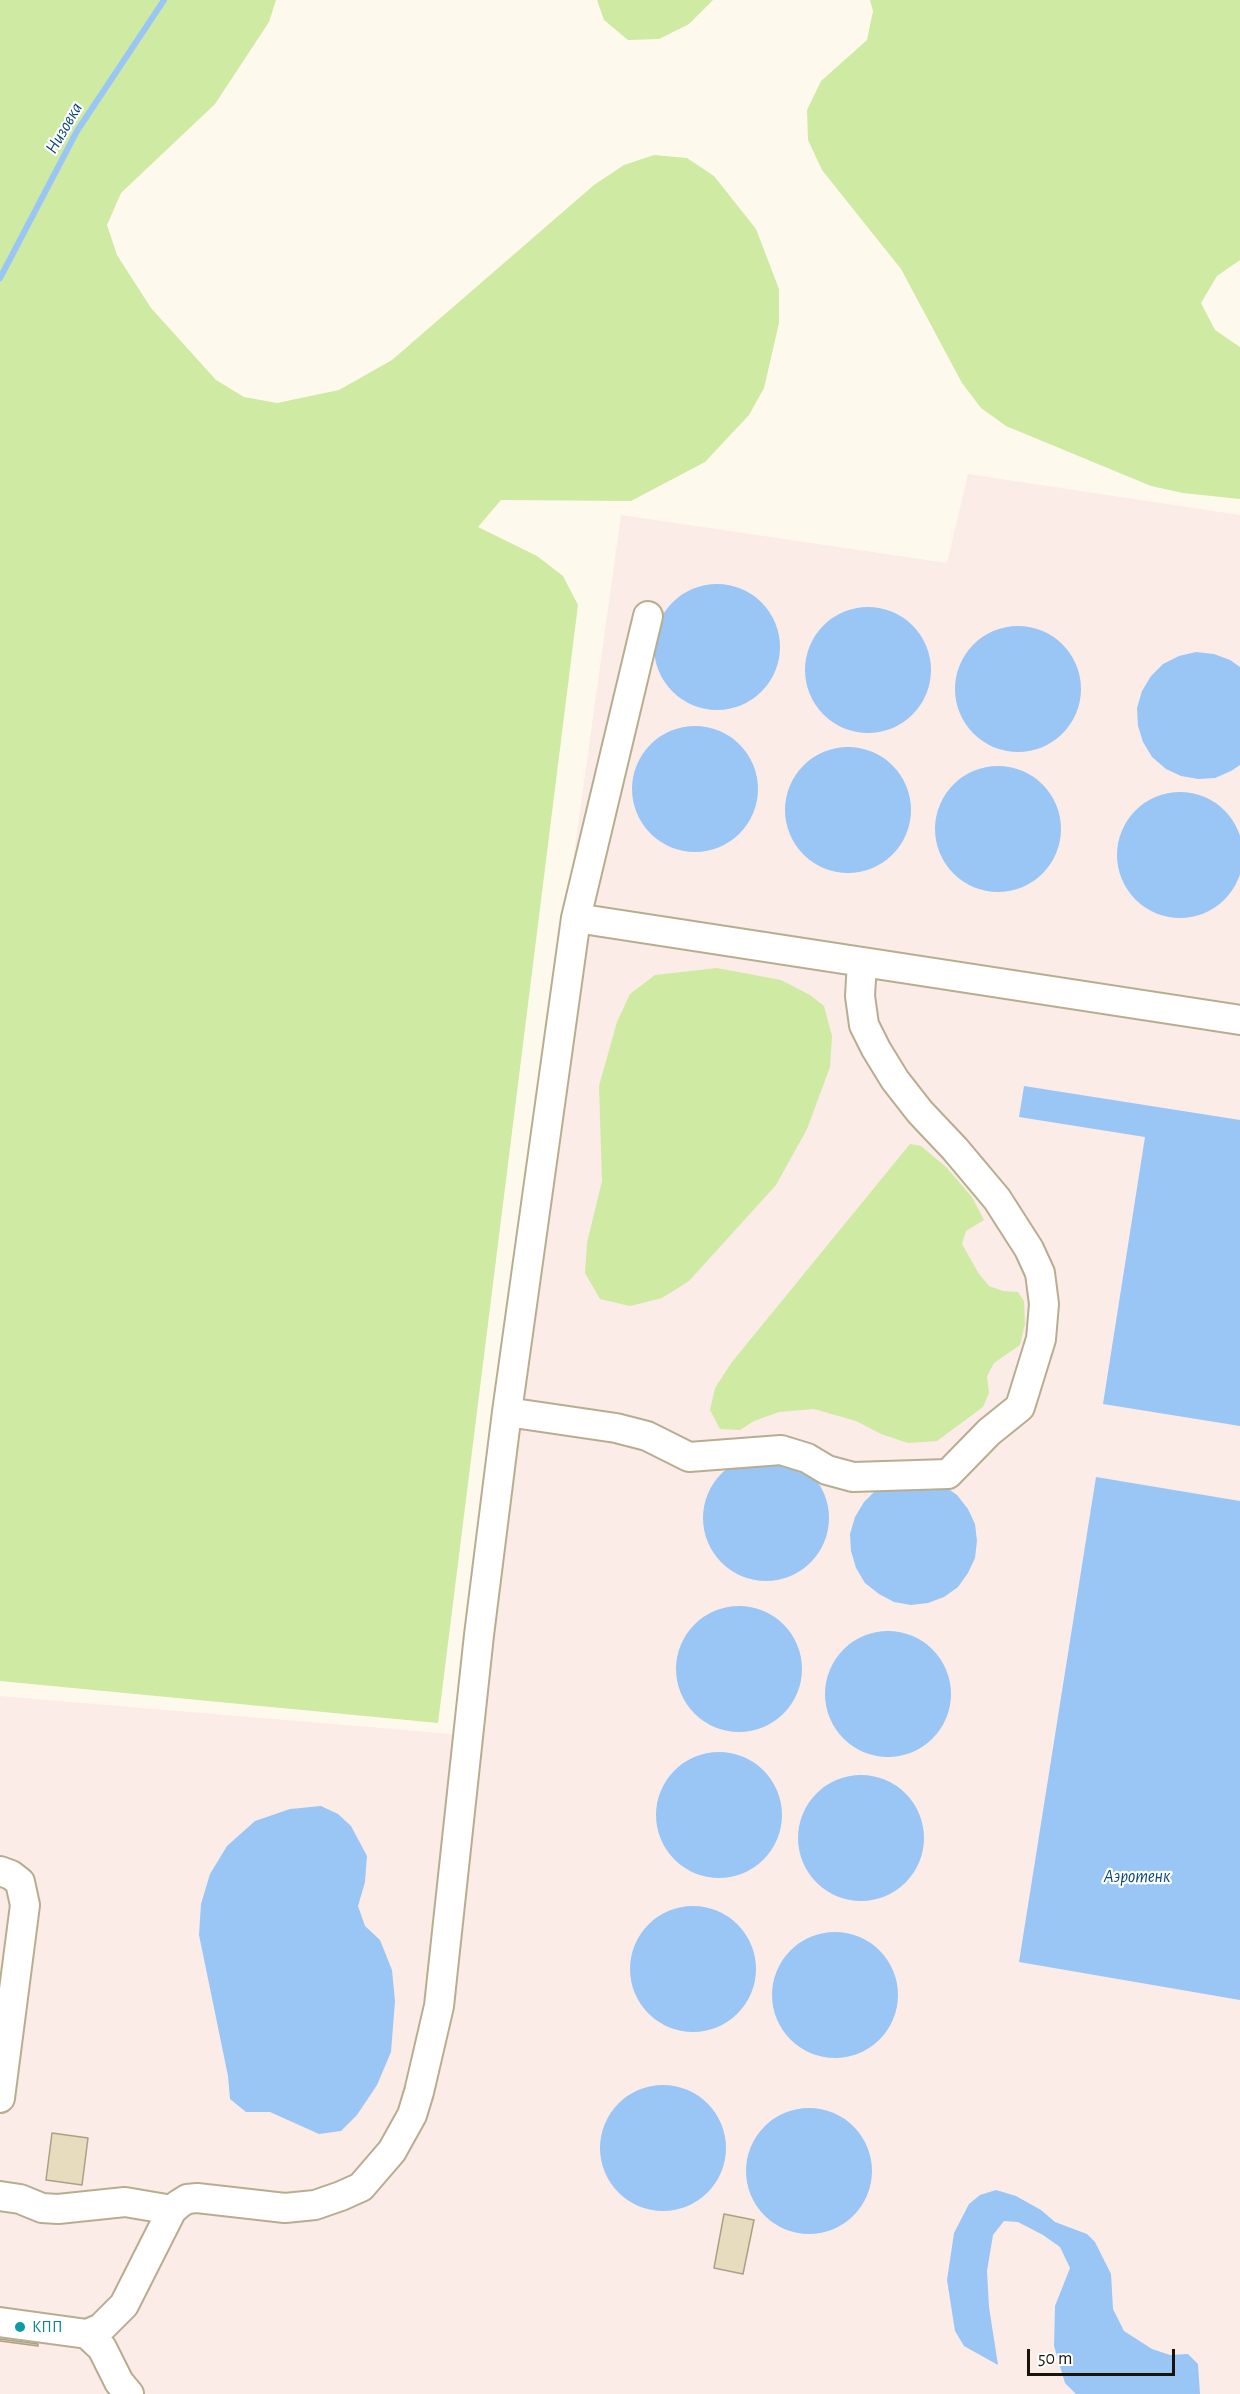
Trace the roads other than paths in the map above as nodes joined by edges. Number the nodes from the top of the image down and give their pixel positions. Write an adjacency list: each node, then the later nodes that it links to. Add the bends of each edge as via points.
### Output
1 (648, 616): 2 (lane)
2 (576, 918): 3 (lane); 5 (lane)
3 (862, 963): 4 (lane); 5 (lane, via 860,996 864,1025 876,1048 920,1112 997,1199 1040,1273 1044,1304 1041,1339 1020,1407 948,1474 853,1477 781,1450 689,1456 646,1436 616,1428)
4 (1240, 1020)
5 (507, 1412): 9 (lane, via 439,2006 412,2115 377,2170 361,2187 341,2196 315,2205 285,2208 196,2198 187,2199)
6 (0, 1871): 7 (lane, via 20,1882 25,1905)
7 (0, 2098)
8 (0, 2196): 9 (lane, via 42,2208 125,2202)
9 (172, 2210): 11 (lane, via 124,2305 101,2328)
10 (0, 2322): 11 (lane)
11 (87, 2334): 12 (lane, via 102,2348)
12 (129, 2394)

